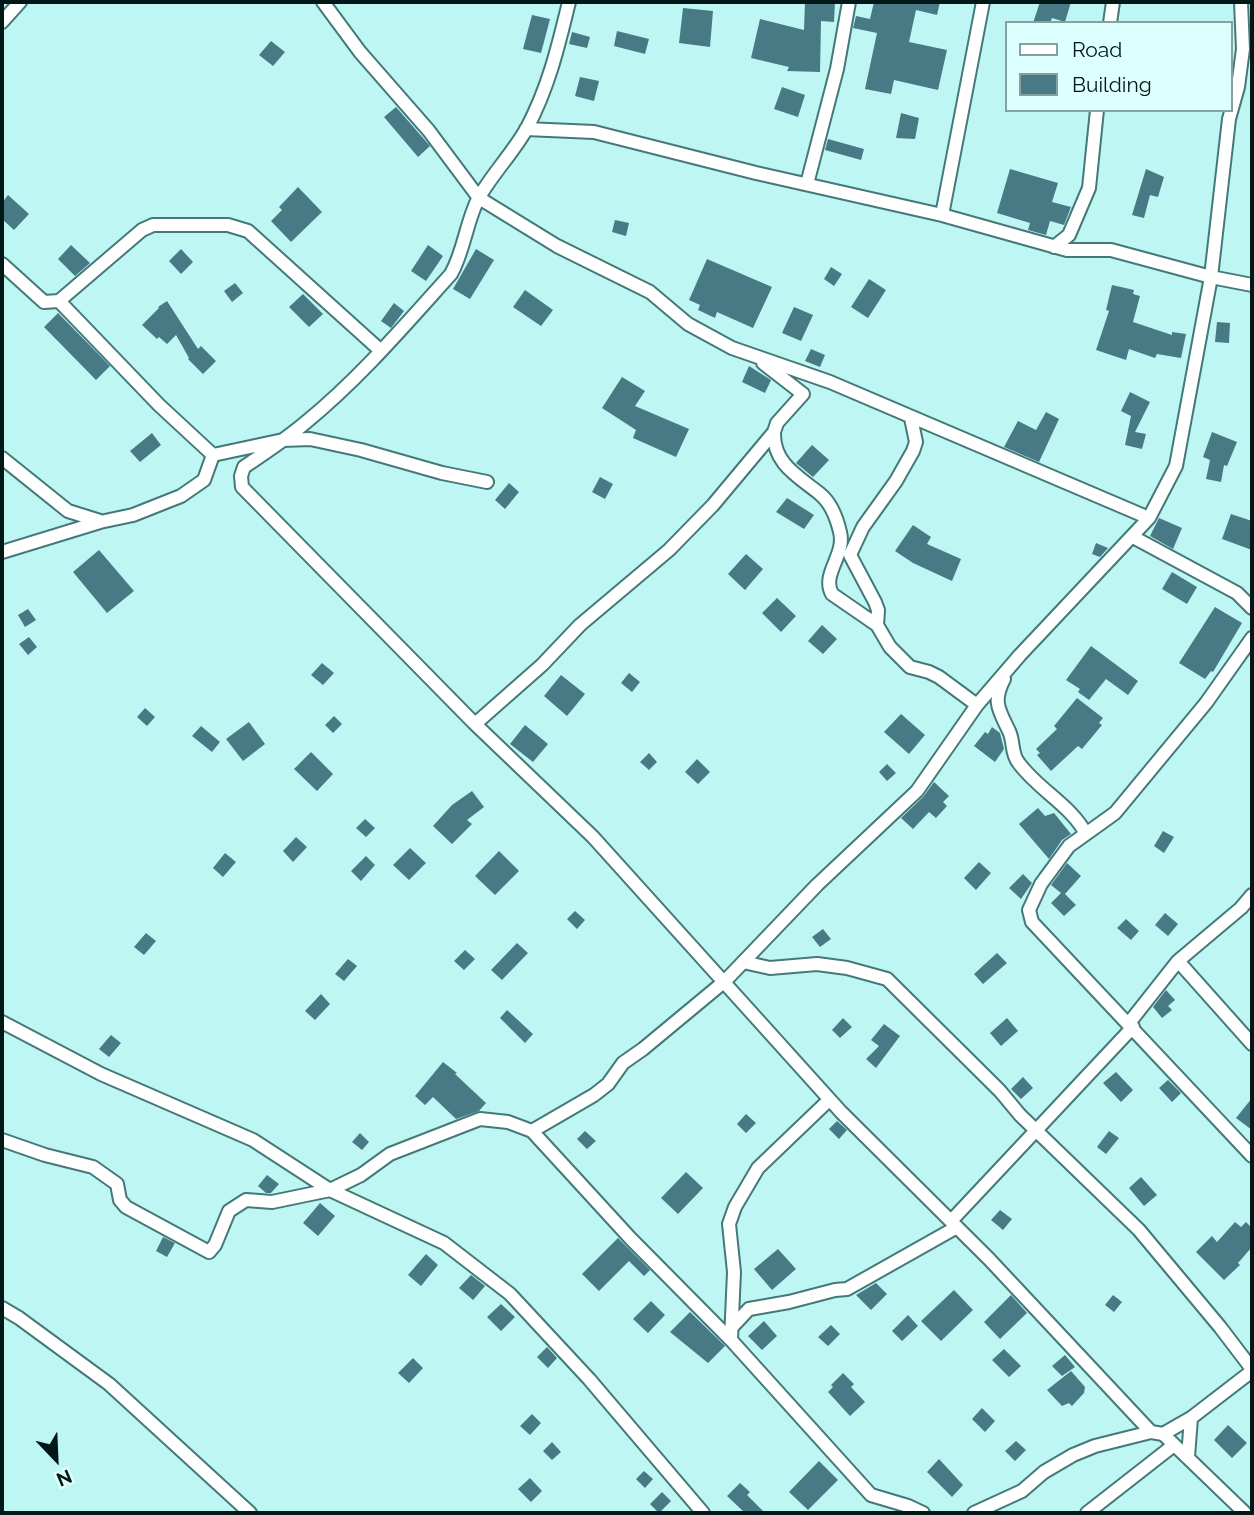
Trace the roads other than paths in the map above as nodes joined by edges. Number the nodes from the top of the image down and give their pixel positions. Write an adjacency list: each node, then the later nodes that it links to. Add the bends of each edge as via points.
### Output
1 (20, 2): 9 (street)
2 (323, 2): 15 (street)
3 (569, 2): 13 (street, via 553,69)
4 (849, 2): 14 (street)
5 (983, 2): 16 (street)
6 (1113, 2): 8 (street)
7 (1241, 2): 10 (street, via 1242,49)
8 (1110, 21)
9 (2, 22)
10 (1233, 103)
11 (1097, 112): 17 (street, via 1088,188 1069,235)
12 (1231, 112): 19 (street)
13 (526, 130): 14 (street, via 594,132); 15 (street)
14 (807, 184): 16 (street)
15 (479, 198): 22 (street, via 451,274); 23 (street, via 557,246 650,292 688,324)
16 (942, 215): 17 (street)
17 (1054, 247): 19 (street, via 1111,250)
18 (2, 264): 21 (street, via 44,302)
19 (1211, 277): 20 (street); 30 (street, via 1176,466)
20 (1252, 285)
21 (60, 301): 22 (street, via 153,225 228,225 248,231); 27 (street)
22 (381, 351): 26 (street)
23 (755, 356): 24 (street, via 830,382); 25 (street, via 803,394)
24 (911, 418): 30 (street); 35 (street, via 916,442 913,452 863,527 850,555 876,603)
25 (774, 432): 35 (street, via 782,461 826,500 837,522 841,549 830,575 830,591); 39 (street, via 669,550 580,625)
26 (284, 440): 27 (street); 29 (street, via 310,439); 39 (street, via 244,467 242,486)
27 (213, 455): 31 (street, via 204,480 181,496)
28 (2, 458): 31 (street, via 68,511)
29 (487, 482)
30 (1149, 519): 32 (street)
31 (100, 522): 33 (street)
32 (1133, 537): 34 (street, via 1237,593); 37 (street)
33 (2, 552)
34 (1252, 608)
35 (877, 625): 38 (street, via 911,667 929,671)
36 (1252, 638): 40 (street, via 1206,703 1115,813)
37 (1020, 655): 38 (street); 40 (street, via 1002,682 997,708 1011,735 1016,759)
38 (977, 705): 42 (street, via 917,791)
39 (475, 724): 46 (street, via 593,837)
40 (1086, 834): 48 (street, via 1069,846 1041,884 1030,915)
41 (1252, 895): 43 (street)
42 (761, 943): 44 (street); 45 (street)
43 (1178, 961): 48 (street); 49 (street)
44 (743, 962): 45 (street); 46 (street)
45 (762, 966): 51 (street, via 817,964 887,979)
46 (725, 981): 50 (street); 52 (street, via 624,1062 594,1095)
47 (2, 1022): 55 (street, via 101,1074 253,1140)
48 (1131, 1025): 51 (street); 54 (street)
49 (1252, 1044)
50 (830, 1100): 56 (street); 58 (street, via 758,1168 735,1208 729,1224 734,1272)
51 (1037, 1129): 56 (street); 60 (street, via 1139,1230)
52 (532, 1131): 55 (street, via 480,1119 390,1154); 59 (street)
53 (2, 1140): 55 (street, via 93,1167 117,1184 126,1207 209,1252 229,1211 246,1200 272,1202)
54 (1252, 1156)
55 (330, 1190): 66 (street, via 444,1243 510,1294)
56 (954, 1224): 58 (street, via 847,1289 749,1309); 62 (street)
57 (2, 1308): 65 (street, via 109,1384)
58 (732, 1326): 59 (street)
59 (731, 1340): 67 (street, via 871,1495)
60 (1252, 1370): 61 (street)
61 (1191, 1418): 62 (street); 64 (street)
62 (1157, 1433): 63 (street); 68 (street, via 1073,1455 1022,1491)
63 (1174, 1444): 64 (street); 69 (street)
64 (1188, 1457): 70 (street)
65 (250, 1513)
66 (703, 1513)
67 (923, 1513)
68 (974, 1513)
69 (1087, 1513)
70 (1245, 1513)

